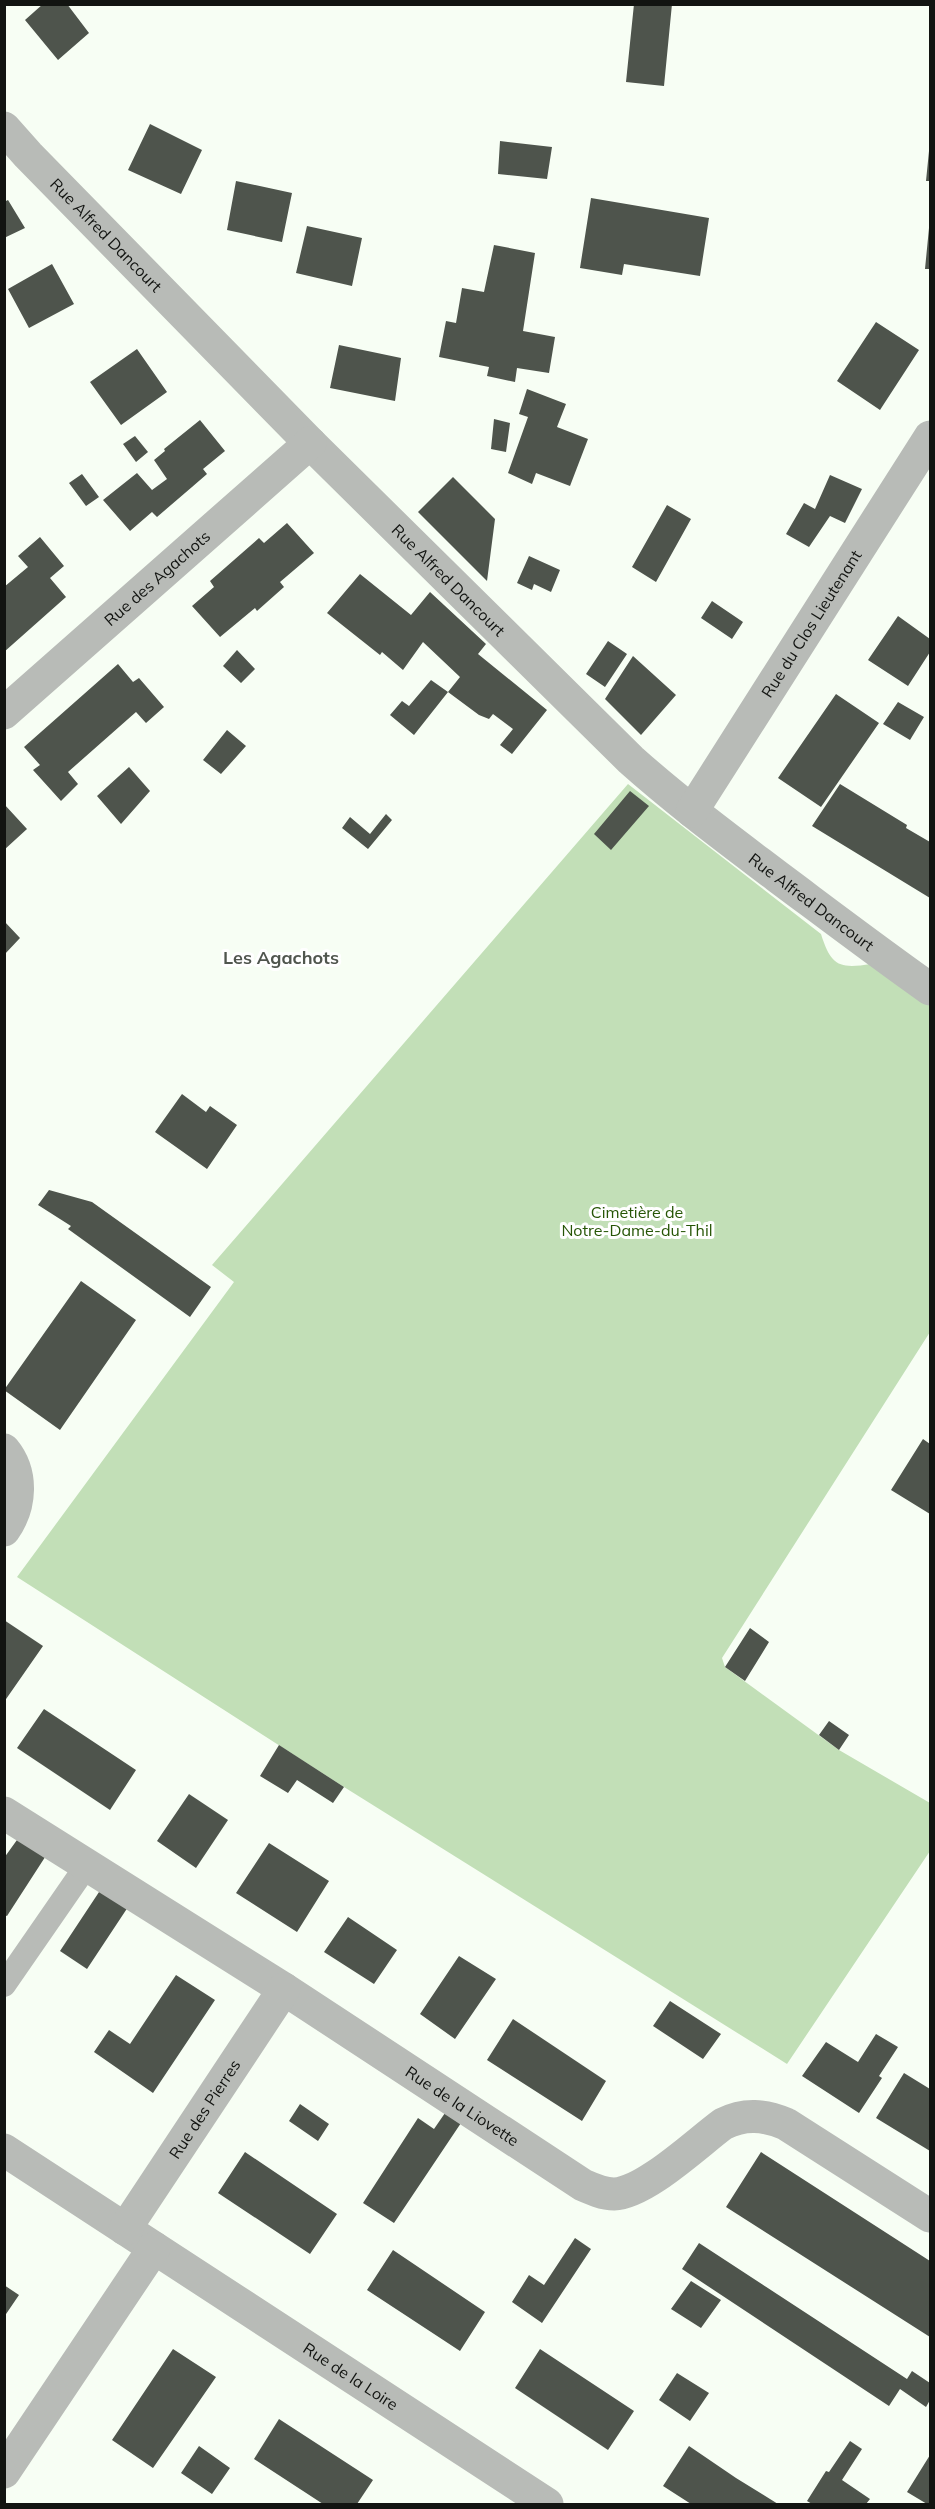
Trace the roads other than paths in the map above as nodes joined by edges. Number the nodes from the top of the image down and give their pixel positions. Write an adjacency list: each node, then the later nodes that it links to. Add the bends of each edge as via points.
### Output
1 (4, 128): 3 (street, Rue Alfred Dancourt)
2 (930, 437): 5 (street, Rue du Clos Lieutenant)
3 (310, 443): 4 (street, Rue des Agachots); 5 (street, Rue Alfred Dancourt, via 631,760)
4 (4, 713)
5 (692, 810): 6 (street, Rue Alfred Dancourt)
6 (930, 989)
7 (4, 1450): 8 (street, via 16,1470 18,1498)
8 (4, 1530)
9 (4, 1813): 10 (street, Rue de la Liovette)
10 (87, 1865): 11 (lane); 12 (street, Rue de la Liovette)
11 (4, 1985)
12 (284, 1989): 14 (street, Rue de la Liovette, via 596,2191 611,2194 639,2188 723,2124 752,2115 786,2124); 15 (street, Rue des Pierres)
13 (4, 2150): 15 (street, Rue de la Loire)
14 (930, 2216)
15 (125, 2229): 16 (street, Rue de la Loire)
16 (154, 2248): 17 (street); 18 (street, Rue de la Loire)
17 (4, 2472)
18 (547, 2505)

